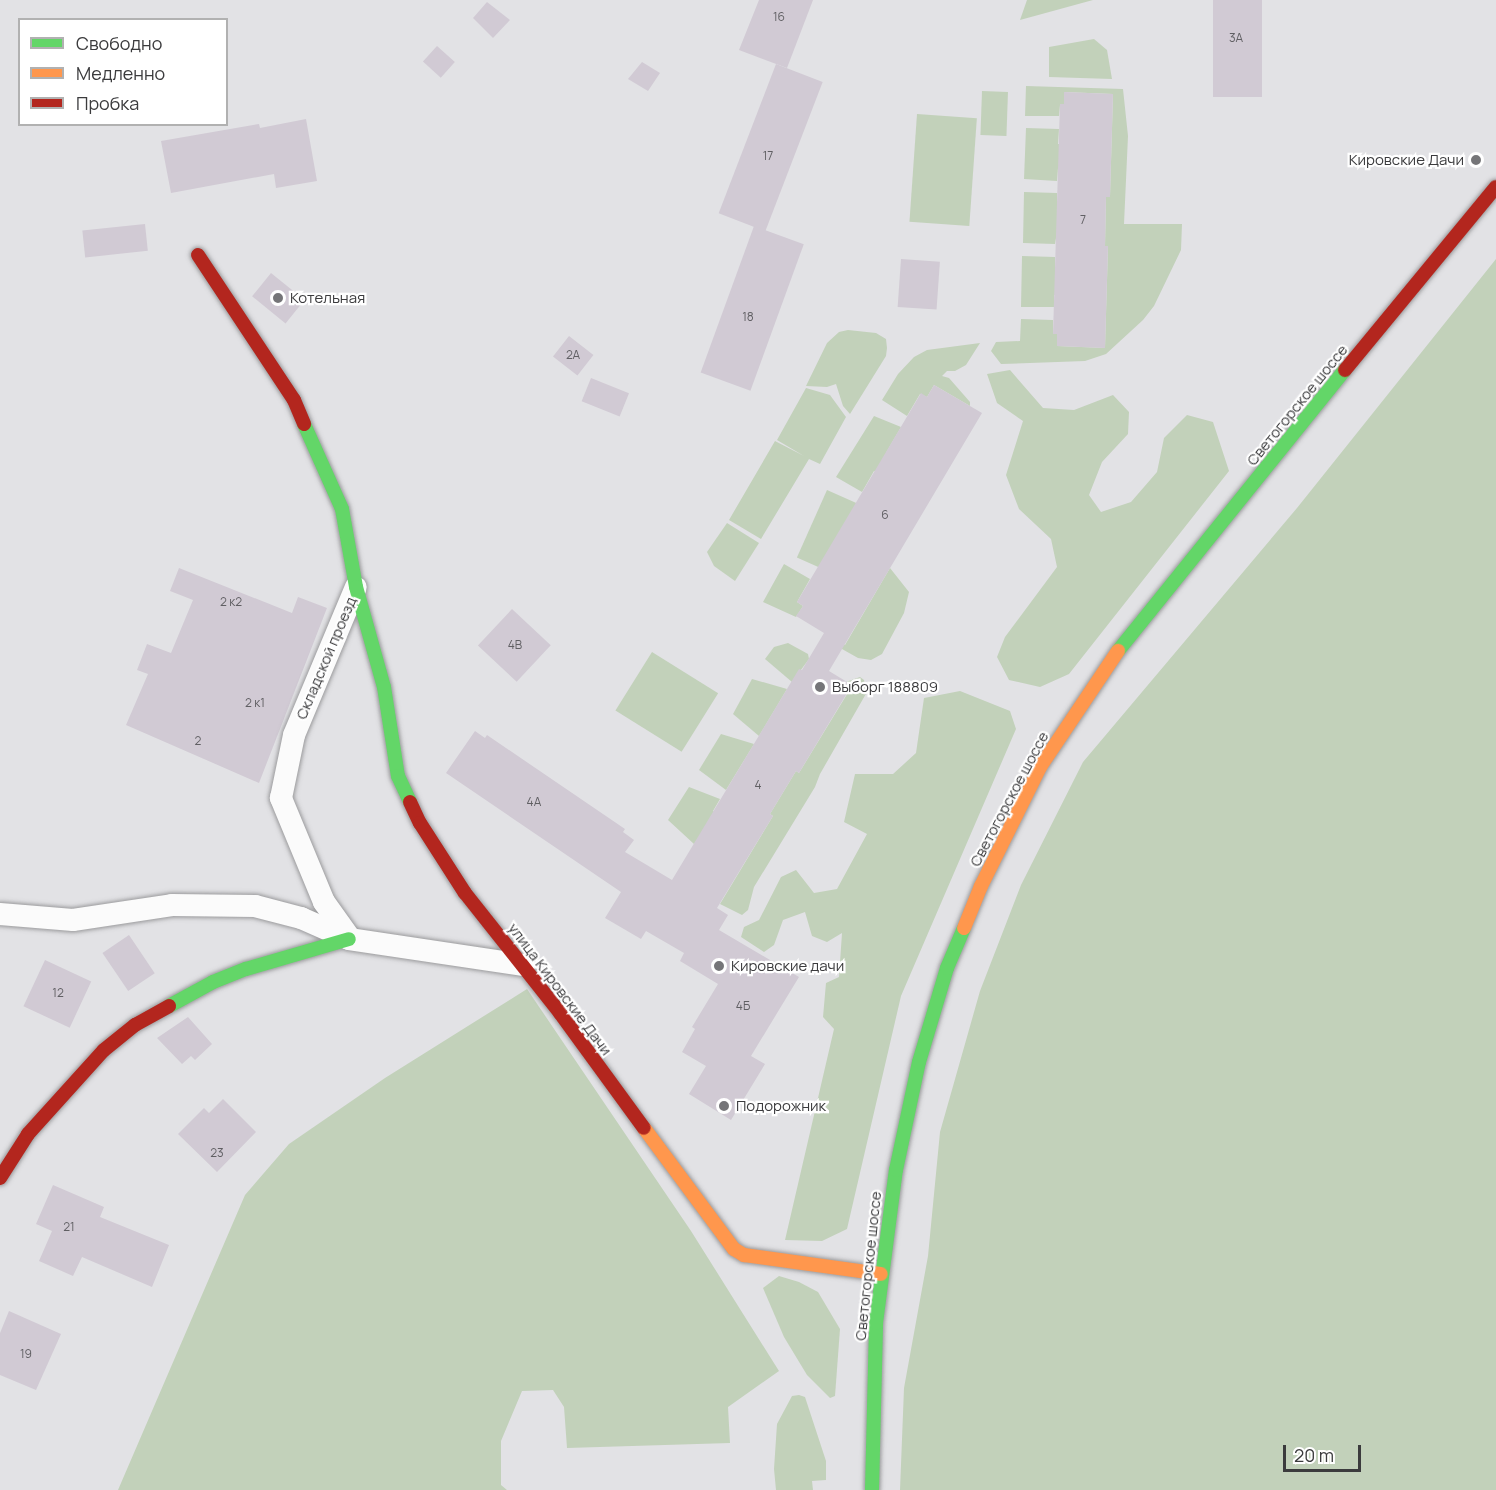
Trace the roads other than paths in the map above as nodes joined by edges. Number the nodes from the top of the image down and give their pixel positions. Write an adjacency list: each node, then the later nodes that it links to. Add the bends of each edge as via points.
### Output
1 (1496, 188): 8 (street, Светогорское шоссе, via 1188,561 1109,662 1040,767 981,886 947,968 919,1062 896,1170)
2 (198, 255): 3 (street, Складской проезд, via 294,400 342,509)
3 (356, 587): 5 (street, Складской проезд, via 294,735 281,798 324,902); 6 (street, улица Кировские Дачи, via 384,687 398,776 420,823 465,893)
4 (0, 914): 5 (street, via 73,920 172,905 255,906 301,918)
5 (350, 939): 6 (street); 7 (street, via 213,982 135,1025 104,1050 48,1110)
6 (524, 965): 8 (street, улица Кировские Дачи, via 734,1249 744,1255)
7 (0, 1178)
8 (881, 1274): 9 (street, Светогорское шоссе)
9 (872, 1490)

